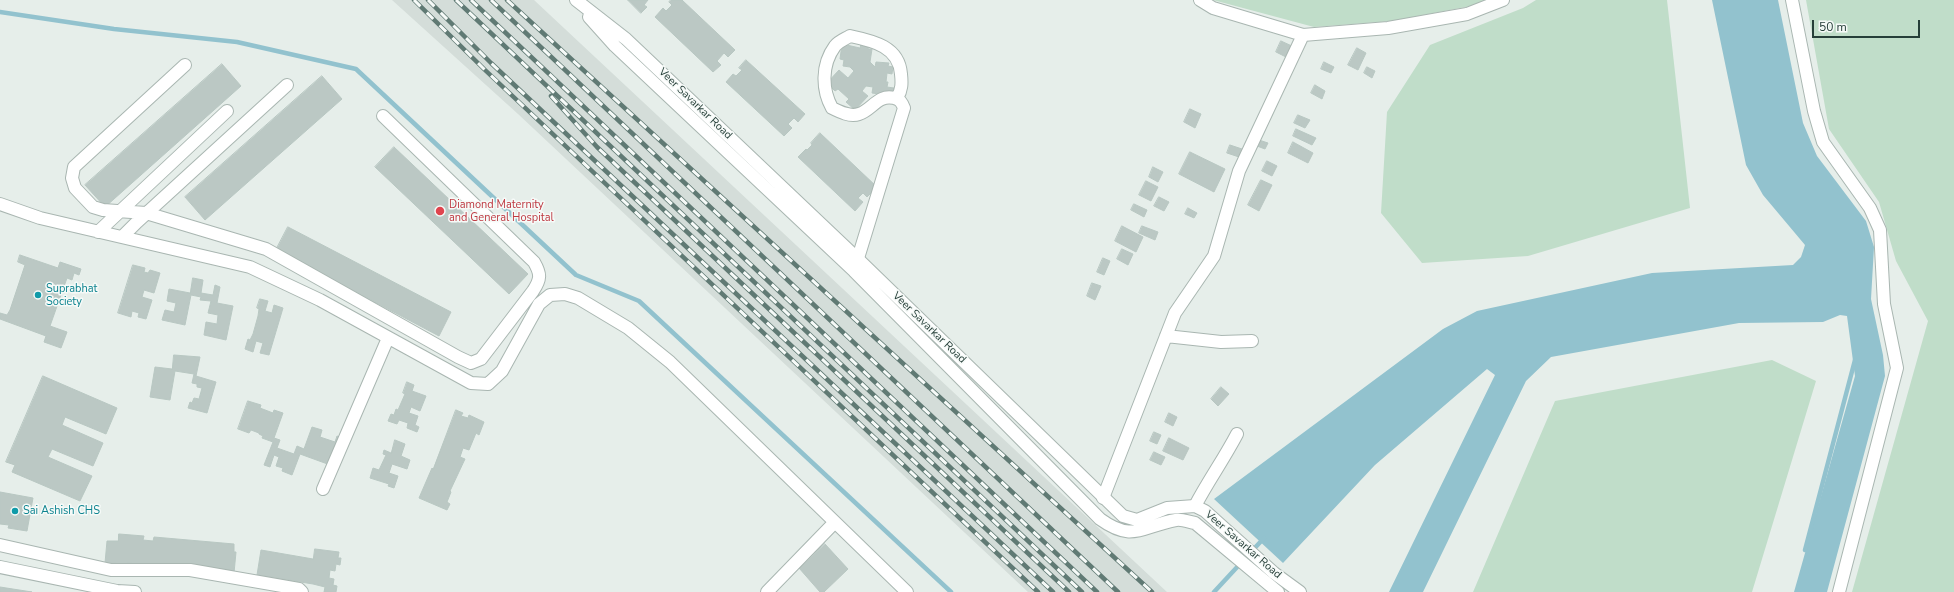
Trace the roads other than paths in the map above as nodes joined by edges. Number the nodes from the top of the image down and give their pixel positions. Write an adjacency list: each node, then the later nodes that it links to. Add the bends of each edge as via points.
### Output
1 (575, 0): 16 (street, Veer Savarkar Road, via 615,46)
2 (1200, 0): 5 (street, via 1213,8)
3 (1503, 0): 5 (street, via 1460,16 1388,28)
4 (1792, 0): 36 (street, via 1814,111 1823,142 1870,208 1880,230 1884,304 1897,368)
5 (1304, 35): 17 (street, via 1239,171 1214,256 1175,313)
6 (185, 65): 12 (street, via 74,166 72,178 75,188 93,206)
7 (287, 85): 13 (street)
8 (897, 98): 8 (street, via 882,98 860,114 846,114 832,108 824,89 824,76 834,47 850,36 885,47 893,53 900,63 901,91); 16 (street, via 904,108 902,117)
9 (227, 111): 12 (street)
10 (383, 116): 13 (street, via 534,262 540,272 540,281 481,359 471,363 266,249)
11 (0, 204): 14 (street, via 40,218)
12 (118, 211): 13 (street); 14 (street)
13 (146, 213): 15 (street)
14 (98, 232): 15 (street)
15 (122, 237): 18 (street, via 250,267 320,300)
16 (856, 265): 22 (street, Veer Savarkar Road); 29 (street, Veer Savarkar Road, via 1100,519 1113,528 1129,533 1178,520 1195,523)
17 (1166, 336): 19 (street, via 1221,342); 22 (street)
18 (388, 338): 21 (street); 24 (street, via 471,383 488,384 502,371 539,304 550,295 565,294 578,298 628,328 670,362)
19 (1252, 340)
20 (1237, 434): 23 (street, via 1210,477)
21 (324, 489)
22 (1103, 498): 23 (street, Veer Savarkar Road, via 1123,516 1137,520 1167,508)
23 (1200, 508): 35 (street, Veer Savarkar Road, via 1274,574)
24 (835, 522): 33 (street); 34 (street)
25 (0, 545): 27 (street)
26 (0, 567): 30 (street)
27 (111, 570): 28 (street, via 190,570); 30 (street)
28 (275, 588): 32 (street, via 299,589)
29 (1273, 589)
30 (108, 590): 31 (street)
31 (135, 592)
32 (302, 592)
33 (768, 592)
34 (907, 592)
35 (1300, 592)
36 (1839, 592)

